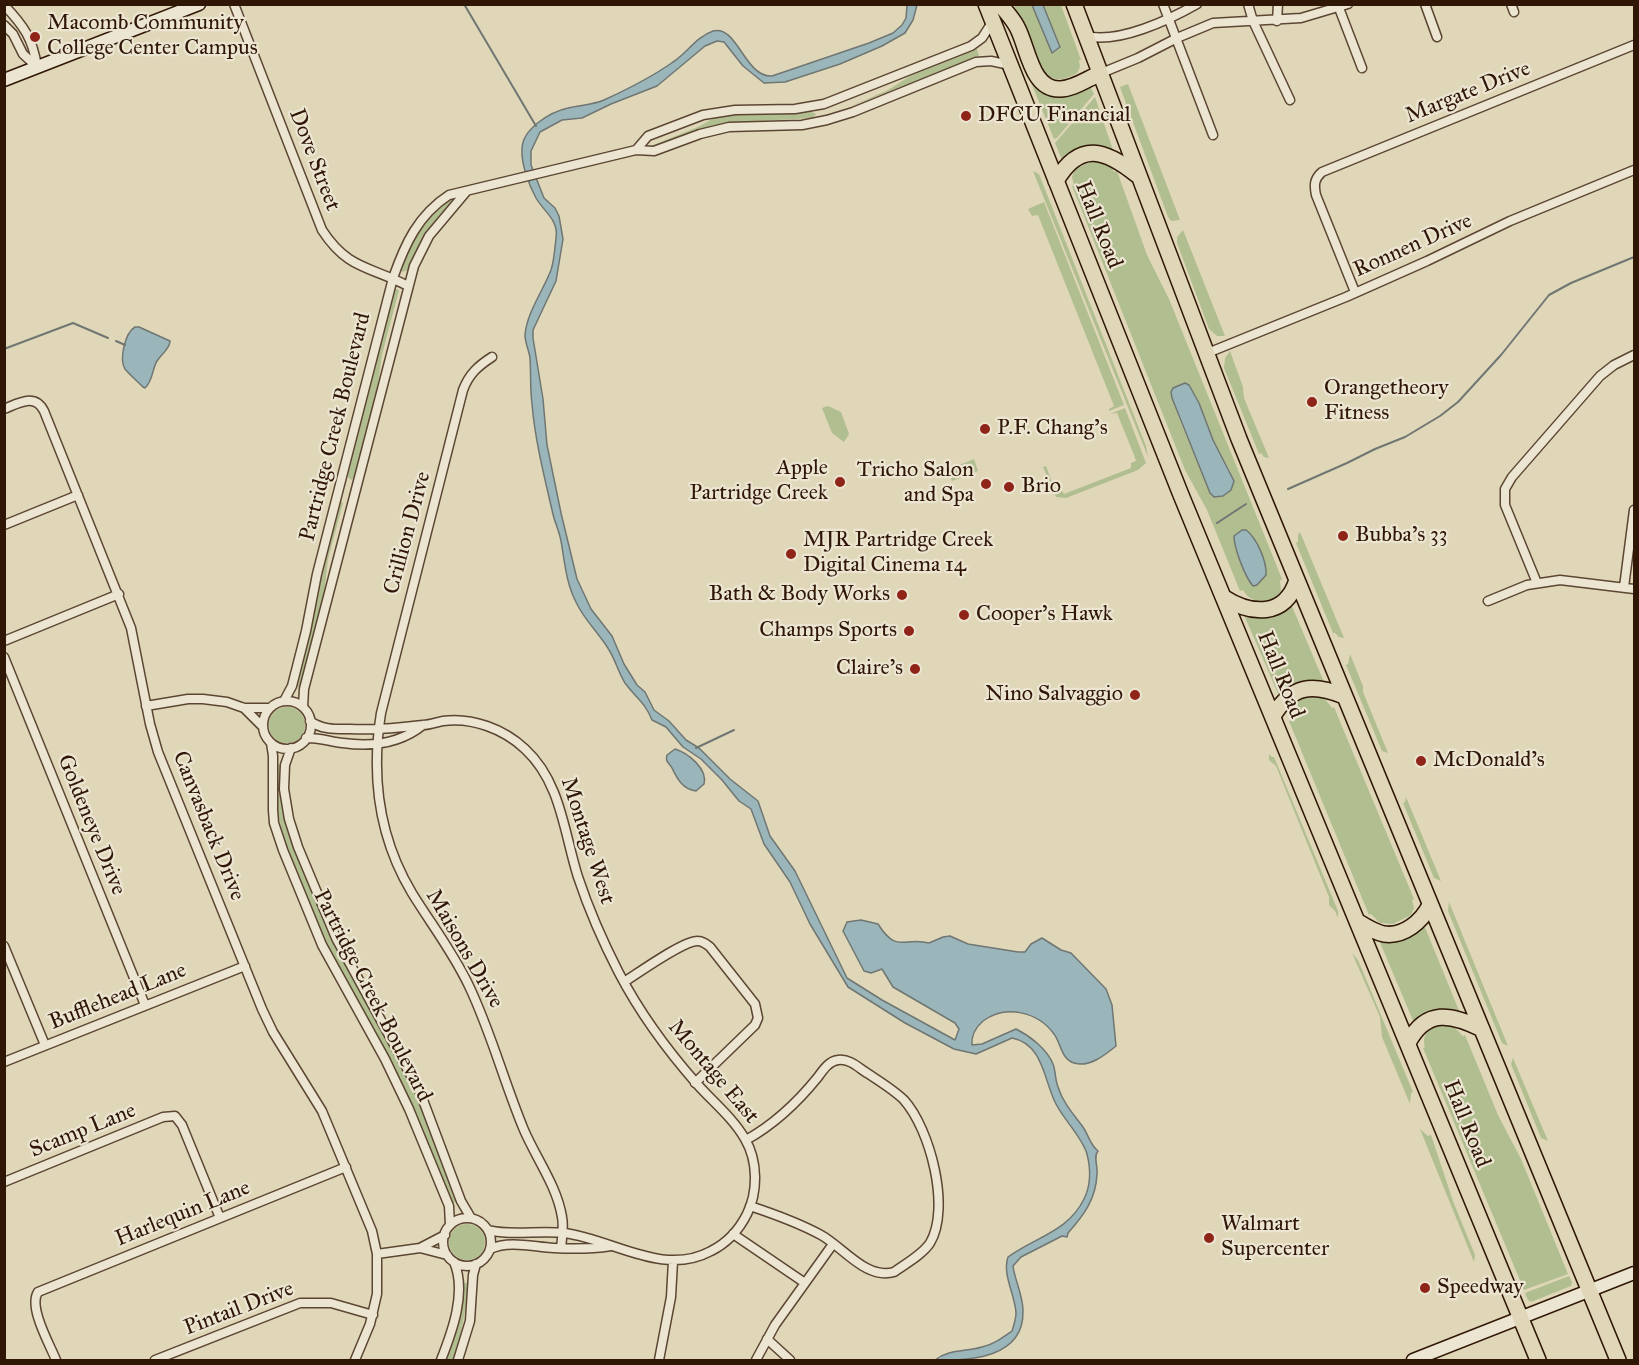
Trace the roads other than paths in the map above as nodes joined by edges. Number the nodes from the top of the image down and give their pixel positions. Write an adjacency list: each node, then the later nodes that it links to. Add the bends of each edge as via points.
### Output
1 (199, 4): 23 (main road)
2 (234, 4): 34 (street, Dove Street, via 322,230 349,260)
3 (986, 4): 14 (highway, Hall Road)
4 (1000, 4): 25 (highway, via 1017,26 1039,81 1046,86 1067,88)
5 (1074, 4): 18 (highway)
6 (1163, 4): 13 (street)
7 (1197, 4): 13 (street)
8 (1248, 4): 15 (street)
9 (1278, 4): 16 (street)
10 (1425, 4): 19 (street)
11 (4, 5): 23 (street, via 34,46)
12 (1343, 6): 16 (street); 24 (street)
13 (1170, 19): 18 (street, via 1110,38); 20 (street)
14 (993, 21): 22 (highway, Hall Road); 29 (street, Partridge Creek Boulevard, via 971,46 835,101 795,109 715,112 648,136)
15 (1252, 21): 16 (street); 20 (street, via 1213,23); 27 (street)
16 (1276, 21)
17 (4, 25): 23 (street)
18 (1086, 36): 25 (highway)
19 (1437, 37)
20 (1177, 38): 25 (street); 28 (street)
21 (1634, 48): 36 (street, Margate Drive, via 1340,164 1316,177 1316,195)
22 (1010, 65): 29 (street, Partridge Creek Boulevard, via 976,62 853,112 818,122 729,127 654,151); 32 (highway, Hall Road)
23 (37, 67): 26 (main road)
24 (1362, 68)
25 (1100, 74): 31 (highway)
26 (4, 80)
27 (1290, 100)
28 (1214, 135)
29 (636, 150): 33 (street, Partridge Creek Boulevard)
30 (1635, 170): 36 (street, Ronnen Drive, via 1510,221)
31 (1137, 175): 32 (highway, via 1112,157 1092,153 1074,160); 37 (highway)
32 (1056, 181): 49 (highway, Hall Road)
33 (466, 192): 34 (street, Partridge Creek Boulevard, via 449,195 423,217 408,238); 35 (street, Partridge Creek Boulevard, via 429,236)
34 (393, 278): 35 (street, Dove Street); 54 (street, Partridge Creek Boulevard, via 292,686)
35 (408, 286): 56 (street, Partridge Creek Boulevard, via 304,689)
36 (1355, 292): 37 (street, Ronnen Drive)
37 (1205, 354): 44 (highway)
38 (1635, 355): 45 (street, via 1600,376 1505,489 1505,505)
39 (492, 357): 63 (street, Crillion Drive, via 470,375 464,390)
40 (4, 409): 41 (street, Canvasback Drive, via 24,401 36,400 41,404)
41 (78, 495): 43 (street); 48 (street, Canvasback Drive)
42 (1635, 510): 46 (street)
43 (4, 525)
44 (1297, 580): 49 (highway, via 1286,601 1265,610 1240,607); 53 (highway)
45 (1537, 583): 46 (street, via 1560,580); 50 (street)
46 (1624, 587): 47 (street)
47 (1635, 589)
48 (119, 594): 51 (street); 55 (street, Canvasback Drive, via 135,642)
49 (1223, 597): 59 (highway, Hall Road)
50 (1488, 601)
51 (4, 641)
52 (4, 657): 73 (street, Goldeneye Drive)
53 (1344, 696): 59 (highway, via 1307,688 1289,696); 68 (highway)
54 (284, 700): 56 (street); 58 (street)
55 (146, 706): 57 (street, via 203,699); 71 (street, Canvasback Drive, via 158,752)
56 (303, 707): 60 (street)
57 (244, 708): 58 (street); 62 (street)
58 (269, 708): 62 (street)
59 (1273, 717): 69 (highway, Hall Road)
60 (310, 721): 63 (street, Montage West, via 330,729); 64 (street)
61 (424, 725): 63 (street, Montage West); 66 (street, Montage West, via 400,739); 72 (street, Montage West, via 456,720 483,725 511,738 538,763 554,790 594,921)
62 (263, 727): 65 (street)
63 (378, 730): 66 (street, Maisons Drive)
64 (306, 738): 66 (street, Montage West); 67 (street)
65 (272, 743): 67 (street); 85 (street, Partridge Creek Boulevard, via 273,816 283,850 322,945 409,1109 449,1206)
66 (376, 744): 87 (street, Maisons Drive, via 380,806 393,856 455,959 482,1013 524,1130 556,1197)
67 (291, 748): 84 (street, Partridge Creek Boulevard, via 285,765 284,789 293,832 336,938 420,1092)
68 (1430, 905): 69 (highway, via 1415,924 1394,933 1380,933); 74 (highway)
69 (1358, 922): 75 (highway, Hall Road)
70 (4, 946): 76 (street)
71 (244, 966): 73 (street, Bufflehead Lane); 80 (street, Canvasback Drive, via 268,1022 322,1111)
72 (624, 982): 78 (street, Montage East, via 655,1032); 78 (street, via 698,941 710,947 755,1004 755,1025)
73 (145, 1005): 76 (street, Bufflehead Lane)
74 (1482, 1029): 75 (highway, via 1459,1018 1441,1017 1420,1026); 102 (highway)
75 (1408, 1043): 104 (highway, Hall Road)
76 (45, 1046): 77 (street, Bufflehead Lane)
77 (4, 1062)
78 (695, 1083): 79 (street, Montage East)
79 (746, 1140): 82 (street, Montage East, via 755,1175); 90 (street, via 788,1112 825,1067 838,1060 849,1061 903,1100 914,1115 934,1163 940,1206 929,1245 894,1272 879,1274)
80 (346, 1167): 83 (street, Harlequin Lane); 95 (street, Canvasback Drive, via 372,1231)
81 (4, 1182): 83 (street, Scamp Lane, via 175,1116)
82 (750, 1206): 88 (street, Montage East); 90 (street, via 812,1231)
83 (220, 1218): 106 (street, Harlequin Lane, via 43,1290 35,1297 36,1310)
84 (471, 1218): 85 (street); 86 (street)
85 (450, 1225): 89 (street)
86 (488, 1230): 87 (street, Montage East); 94 (street)
87 (563, 1233): 91 (street, Montage East, via 596,1239); 93 (street, Maisons Drive)
88 (733, 1234): 97 (street, Montage East, via 707,1254); 101 (street)
89 (445, 1235): 92 (street); 96 (street)
90 (833, 1244): 101 (street)
91 (610, 1246): 93 (street, Montage East); 97 (street, Montage East)
92 (420, 1248): 95 (street); 96 (street)
93 (561, 1248): 94 (street, Montage East, via 511,1244)
94 (490, 1249): 99 (street)
95 (377, 1254): 103 (street, Canvasback Drive)
96 (447, 1255): 98 (street)
97 (673, 1261): 111 (street, via 671,1297)
98 (454, 1262): 99 (street); 109 (street, via 460,1292)
99 (477, 1264): 110 (street, via 470,1321)
100 (1635, 1273): 102 (main road)
101 (805, 1283): 105 (street)
102 (1590, 1291): 104 (main road); 116 (highway)
103 (373, 1314): 107 (street, Pintail Drive, via 331,1303 300,1303); 108 (street, Canvasback Drive)
104 (1521, 1318): 114 (main road); 115 (highway, Hall Road)
105 (767, 1340): 112 (street); 113 (street)
106 (56, 1360)
107 (155, 1360)
108 (354, 1360)
109 (441, 1360)
110 (458, 1360)
111 (658, 1360)
112 (756, 1360)
113 (790, 1360)
114 (1413, 1360)
115 (1538, 1360)
116 (1618, 1360)

